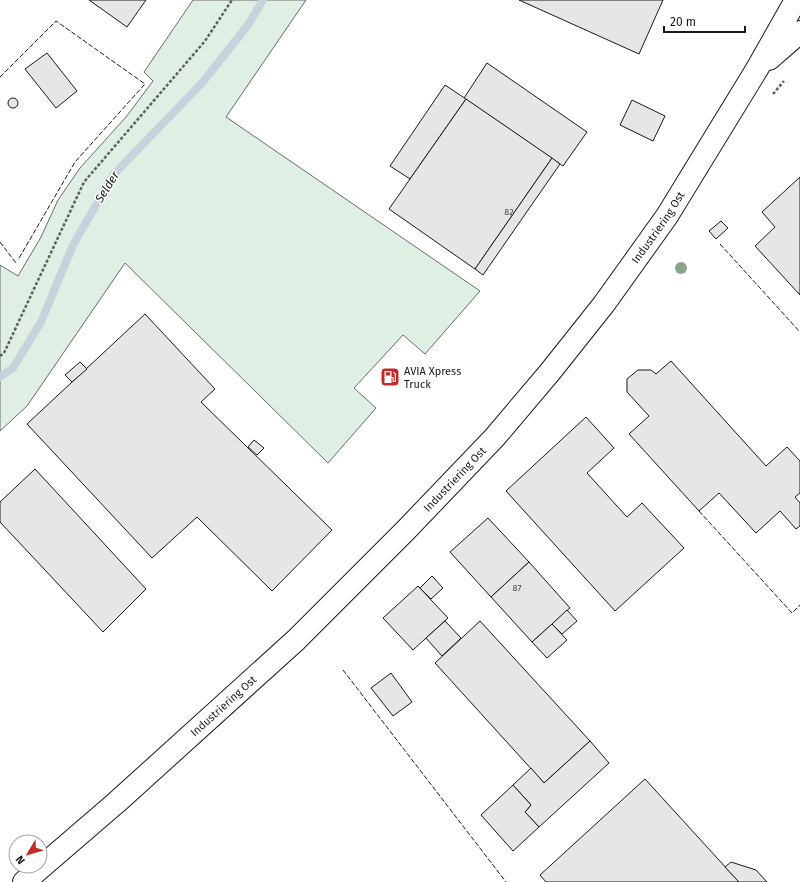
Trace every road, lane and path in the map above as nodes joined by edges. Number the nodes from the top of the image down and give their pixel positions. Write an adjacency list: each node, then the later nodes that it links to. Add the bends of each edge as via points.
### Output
1 (232, 0): 5 (path, via 205,41 84,182 4,353)
2 (796, 0): 4 (street, Industriering Ost)
3 (800, 32): 4 (street)
4 (757, 69): 6 (street, Industriering Ost, via 667,216 604,304 495,437 296,640 117,802)
5 (0, 356)
6 (24, 882)

